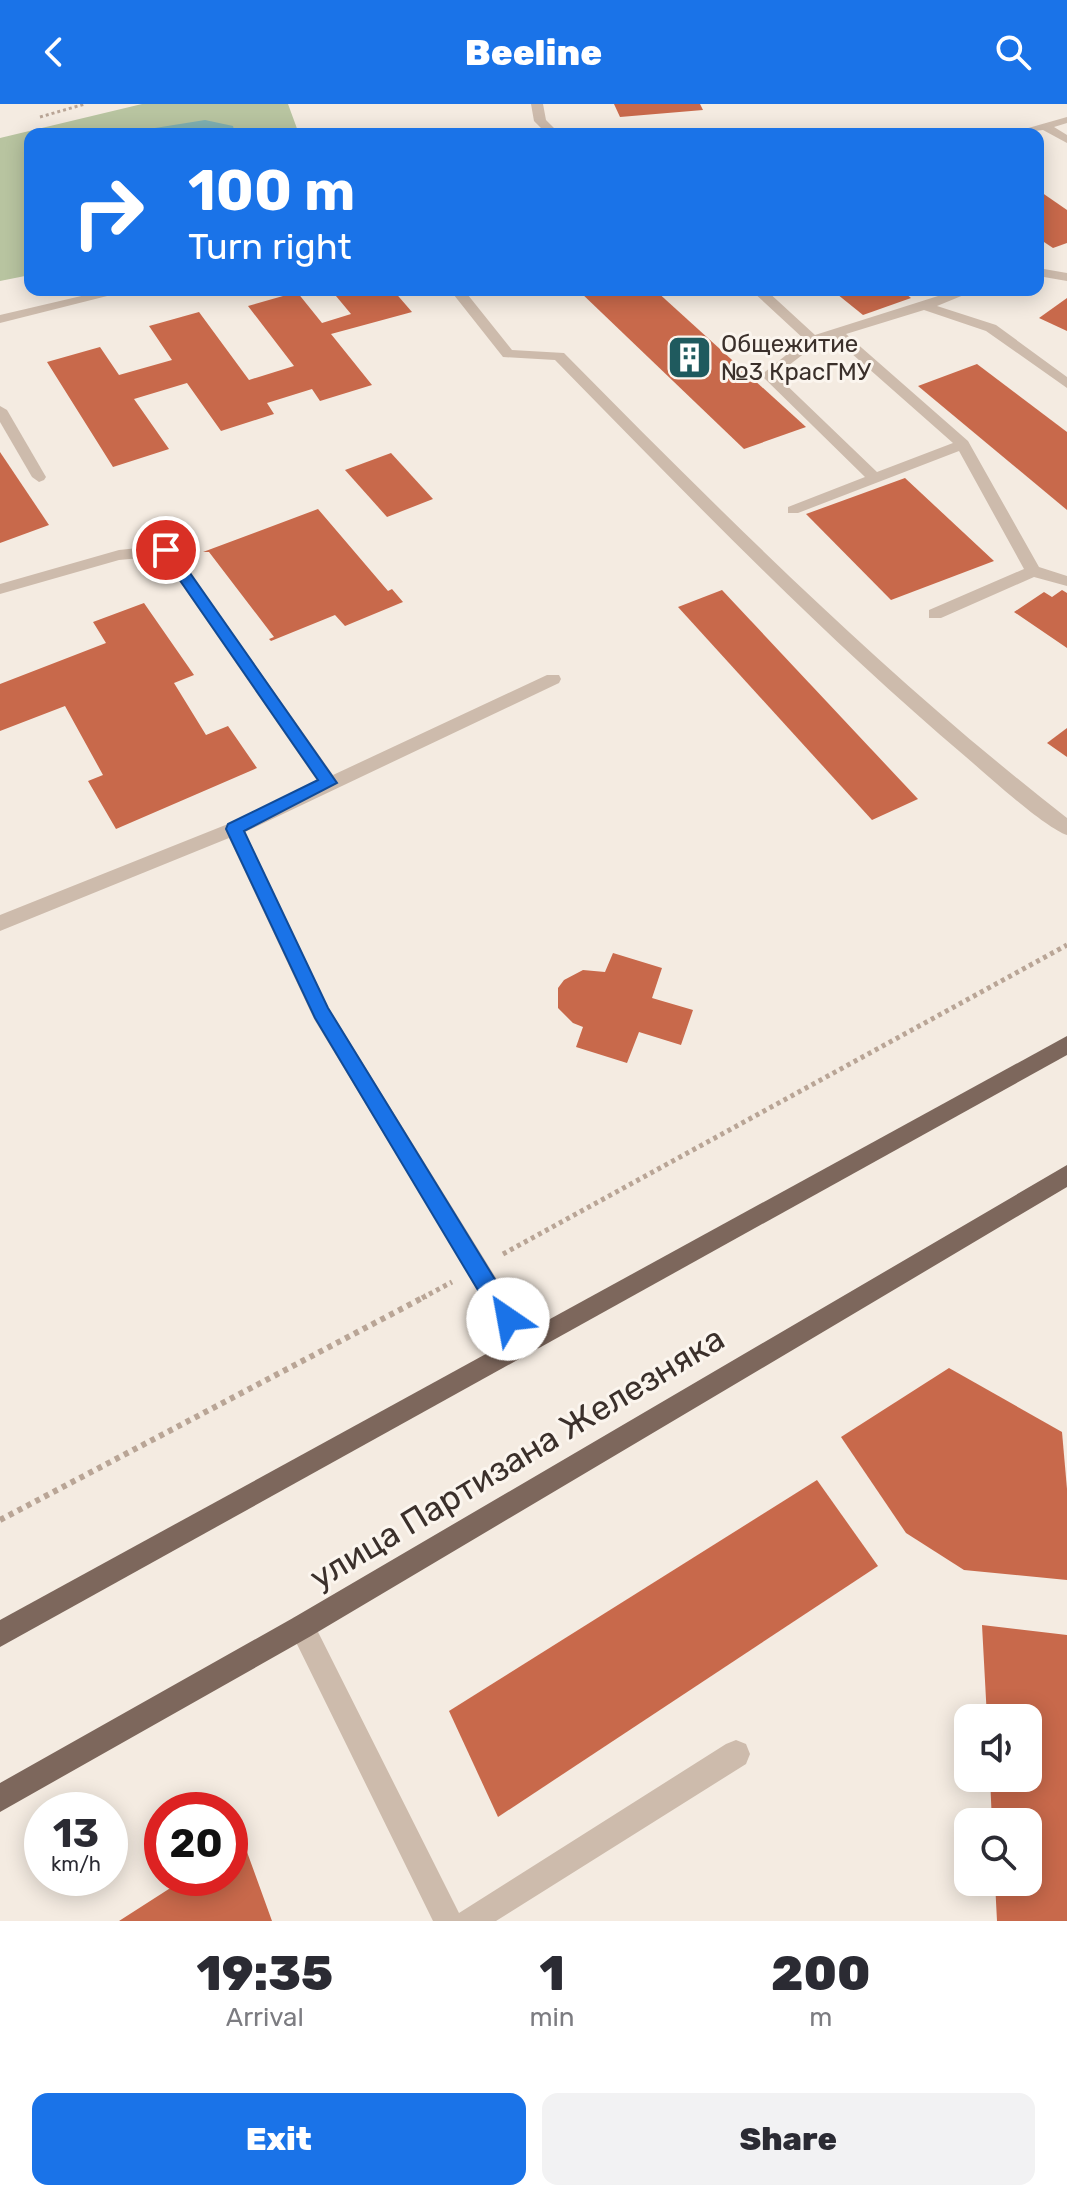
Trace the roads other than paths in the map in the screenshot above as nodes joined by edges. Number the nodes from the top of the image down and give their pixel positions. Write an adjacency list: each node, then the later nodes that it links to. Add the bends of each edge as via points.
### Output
1 (537, 104): 4 (lane, via 540,121)
2 (1067, 120): 3 (lane)
3 (1044, 125): 5 (lane); 6 (lane)
4 (548, 128)
5 (1034, 128)
6 (1067, 140)
7 (1044, 272): 8 (lane)
8 (1067, 277)
9 (98, 296): 14 (lane)
10 (462, 296): 29 (lane, via 508,354 559,356 764,564 979,762)
11 (765, 296): 16 (lane)
12 (952, 296): 13 (lane)
13 (924, 306): 15 (lane); 17 (lane, via 991,328)
14 (0, 319)
15 (837, 333): 16 (lane); 19 (lane)
16 (813, 340): 21 (lane, via 768,375)
17 (1067, 384)
18 (0, 410): 20 (lane)
19 (963, 444): 21 (lane); 23 (lane)
20 (39, 477)
21 (875, 478): 22 (lane)
22 (793, 510)
23 (1033, 571): 24 (lane); 26 (lane)
24 (1067, 581)
25 (0, 589): 28 (lane, via 119,555 166,550)
26 (935, 614)
27 (553, 679): 28 (lane)
28 (329, 783): 30 (lane)
29 (1067, 828)
30 (234, 829): 31 (lane); 34 (lane, via 321,1013)
31 (0, 923)
32 (1067, 1045): 34 (main road)
33 (1067, 1175): 35 (main road, улица Партизана Железняка)
34 (524, 1344): 36 (main road)
35 (302, 1627): 38 (main road, улица Партизана Железняка); 39 (lane)
36 (0, 1634)
37 (736, 1754): 40 (lane)
38 (0, 1798)
39 (448, 1921)
40 (470, 1921)

